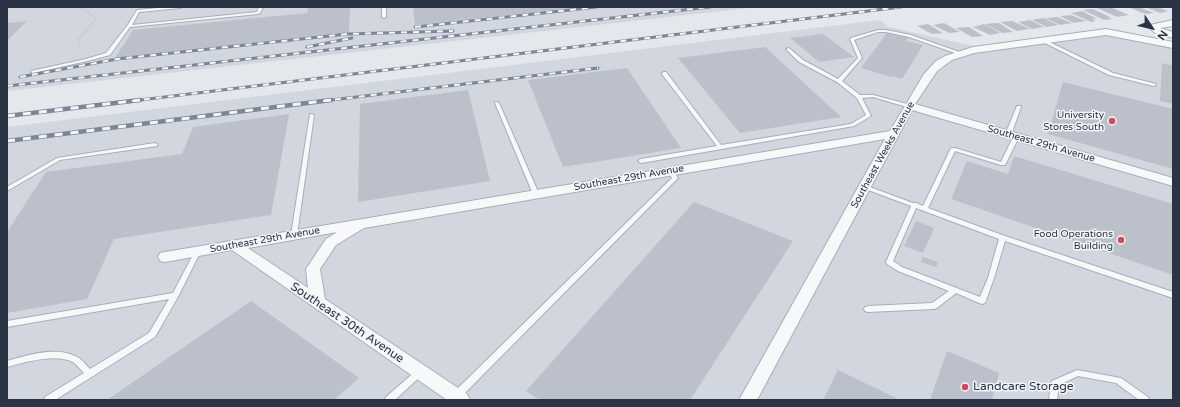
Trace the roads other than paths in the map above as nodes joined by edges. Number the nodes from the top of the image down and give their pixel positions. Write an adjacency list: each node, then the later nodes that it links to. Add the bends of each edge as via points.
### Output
1 (180, 7): 6 (lane, via 138,11)
2 (261, 7): 6 (lane, via 258,13)
3 (384, 7): 4 (lane)
4 (384, 17)
5 (1173, 23): 7 (street, via 1153,27)
6 (129, 26): 12 (lane, via 108,54)
7 (1173, 35)
8 (1042, 40): 9 (street, Southeast Weeks Avenue, via 1106,32); 11 (street, Southeast Weeks Avenue); 15 (lane, via 1111,74)
9 (1173, 45)
10 (788, 49): 14 (lane, via 801,61)
11 (960, 53): 14 (lane, via 910,36 878,31 852,39 860,58); 18 (street, Southeast Weeks Avenue, via 940,61 935,66)
12 (33, 72)
13 (664, 73): 24 (lane)
14 (839, 81): 16 (lane)
15 (1154, 85)
16 (859, 97): 18 (lane, via 874,96); 24 (lane, via 869,116 852,125)
17 (497, 103): 30 (lane)
18 (909, 106): 21 (street, Southeast Weeks Avenue); 22 (street, Southeast 29th Avenue)
19 (1019, 107): 22 (lane)
20 (312, 115): 34 (lane)
21 (894, 134): 26 (street, Southeast 29th Avenue); 28 (street, Southeast Weeks Avenue)
22 (1012, 136): 27 (street, Southeast 29th Avenue); 32 (lane, via 1003,164 953,149)
23 (155, 145): 29 (lane, via 60,159)
24 (720, 147): 25 (lane)
25 (641, 161)
26 (670, 171): 30 (street, Southeast 29th Avenue); 48 (lane, via 675,178)
27 (1173, 182)
28 (865, 187): 31 (lane); 49 (street, Southeast Weeks Avenue)
29 (7, 189)
30 (536, 194): 33 (street, Southeast 29th Avenue)
31 (914, 204): 32 (lane); 39 (lane, via 889,262)
32 (925, 208): 35 (lane)
33 (365, 223): 34 (street, Southeast 29th Avenue); 42 (street, Southeast 29th Avenue, via 331,242 313,269)
34 (294, 235): 36 (street, Southeast 29th Avenue)
35 (1003, 238): 39 (lane, via 992,278 982,301); 41 (lane)
36 (234, 245): 37 (street, Southeast 29th Avenue); 42 (street, Southeast 30th Avenue)
37 (198, 251): 38 (street, Southeast 29th Avenue); 40 (lane)
38 (165, 257)
39 (954, 291): 43 (lane, via 934,306)
40 (175, 295): 44 (lane); 47 (lane, via 152,335)
41 (1173, 295)
42 (318, 303): 46 (street, Southeast 30th Avenue)
43 (868, 309)
44 (7, 324)
45 (7, 364): 47 (lane, via 44,356 63,356 76,360)
46 (420, 372): 48 (street, Southeast 30th Avenue); 51 (lane)
47 (90, 374): 50 (lane)
48 (458, 398)
49 (752, 399)
50 (48, 400)
51 (390, 400)
52 (1053, 400): 53 (lane, via 1055,383 1077,373 1118,380)
53 (1146, 400)

